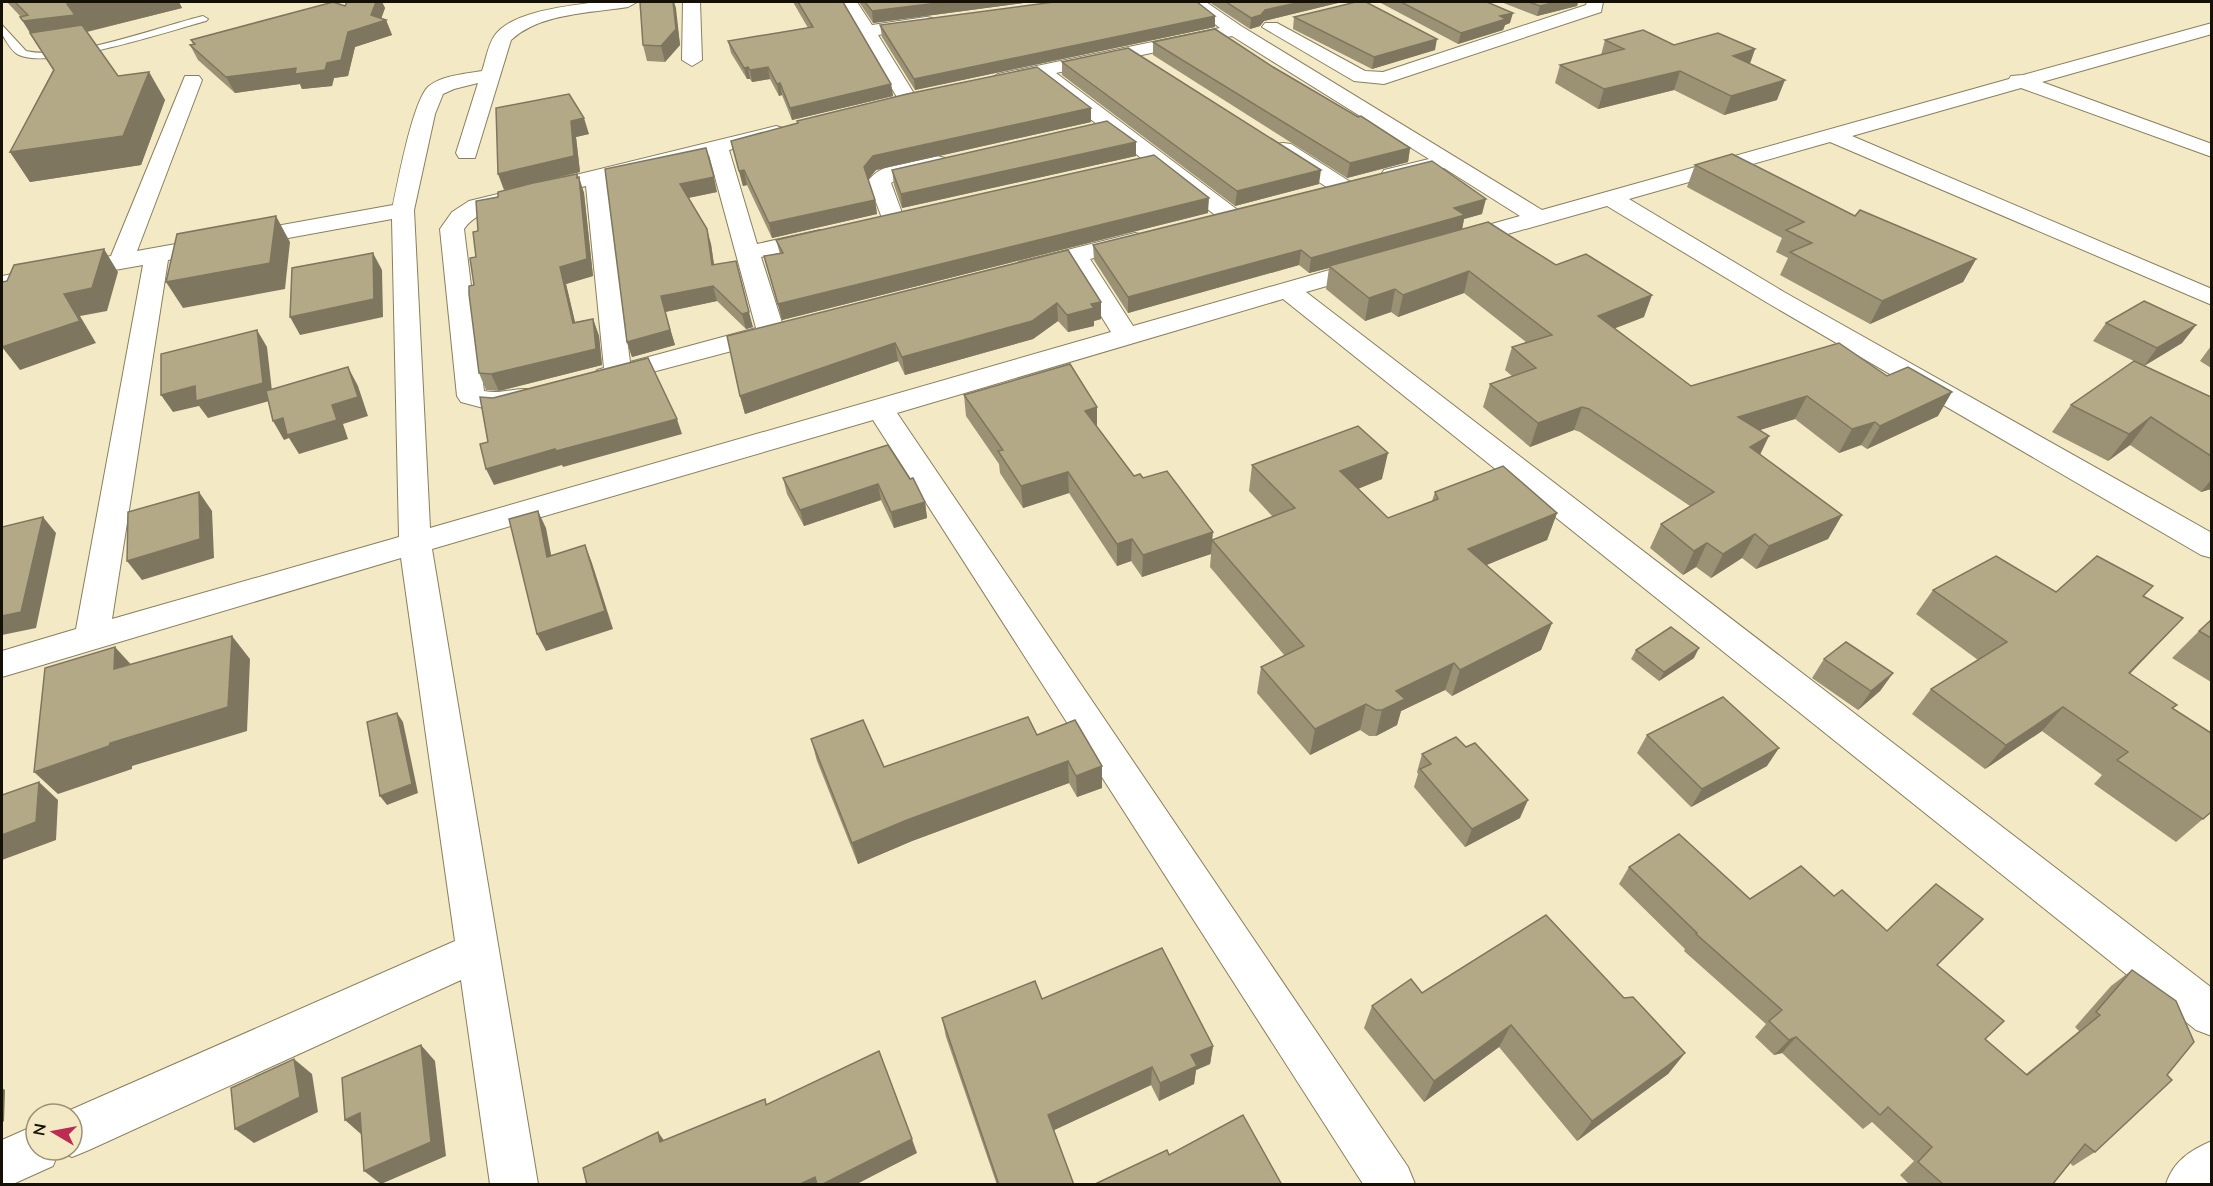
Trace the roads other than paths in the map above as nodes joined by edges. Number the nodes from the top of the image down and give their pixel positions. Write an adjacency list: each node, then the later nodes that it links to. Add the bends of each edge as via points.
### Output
1 (628, 2): 21 (street, via 527,21 508,29)
2 (692, 2): 18 (street)
3 (849, 2): 14 (street)
4 (1195, 2): 13 (street)
5 (1595, 2): 10 (street, via 1595,8)
6 (1516, 16): 10 (street)
7 (203, 19): 11 (lane, via 64,55 37,57 23,54)
8 (949, 19): 14 (street)
9 (1294, 21): 16 (street, via 1271,27 1360,77 1384,78)
10 (1537, 26): 16 (street)
11 (2, 28)
12 (2211, 28): 23 (street)
13 (1235, 30): 17 (street); 38 (street)
14 (866, 31): 26 (street)
15 (1437, 42): 16 (street)
16 (1458, 52)
17 (1132, 54): 19 (street); 20 (street)
18 (692, 60)
19 (1152, 66)
20 (1041, 71): 24 (street); 28 (street)
21 (491, 75): 35 (street); 44 (street, via 448,84 435,91 425,114)
22 (192, 80): 55 (street)
23 (2018, 80): 31 (street); 34 (street)
24 (974, 85)
25 (930, 95): 26 (street)
26 (908, 100): 27 (street)
27 (885, 105)
28 (1114, 124): 30 (street); 37 (street)
29 (796, 128): 33 (street)
30 (1080, 132)
31 (1831, 135): 43 (street); 59 (street)
32 (1263, 137): 41 (street)
33 (718, 147): 40 (street); 51 (street)
34 (2211, 152)
35 (467, 153)
36 (954, 159): 45 (street, via 879,181 882,223)
37 (1158, 160): 39 (street); 47 (street, via 1242,213)
38 (1448, 161): 41 (street); 46 (street)
39 (1135, 166)
40 (596, 177): 61 (street); 63 (street, via 477,206 460,217 452,229 471,396 498,402)
41 (1344, 188): 42 (street)
42 (1310, 196)
43 (1609, 197): 46 (street); 66 (street, via 1775,297)
44 (403, 210): 52 (street); 65 (street)
45 (916, 216)
46 (1538, 217): 50 (street)
47 (1197, 224)
48 (837, 233): 51 (street)
49 (1153, 235): 53 (street)
50 (1435, 247)
51 (749, 253): 61 (street, via 782,329)
52 (157, 255): 55 (street); 67 (street)
53 (1075, 255): 56 (street); 60 (street)
54 (1389, 260): 58 (street)
55 (121, 261): 57 (street)
56 (1008, 272)
57 (2, 283)
58 (1286, 290): 60 (street); 70 (street)
59 (2211, 298)
60 (1126, 335): 64 (street)
61 (618, 373): 62 (street)
62 (585, 381)
63 (553, 389)
64 (879, 407): 65 (street); 76 (street)
65 (415, 543): 67 (street); 69 (street)
66 (2211, 547)
67 (92, 637): 68 (street)
68 (2, 664)
69 (478, 952): 71 (street); 75 (street)
70 (2211, 1015)
71 (84, 1128)
72 (24, 1155): 73 (street)
73 (2, 1165)
74 (2211, 1165): 77 (street)
75 (514, 1185)
76 (1391, 1185)
77 (2190, 1185)

